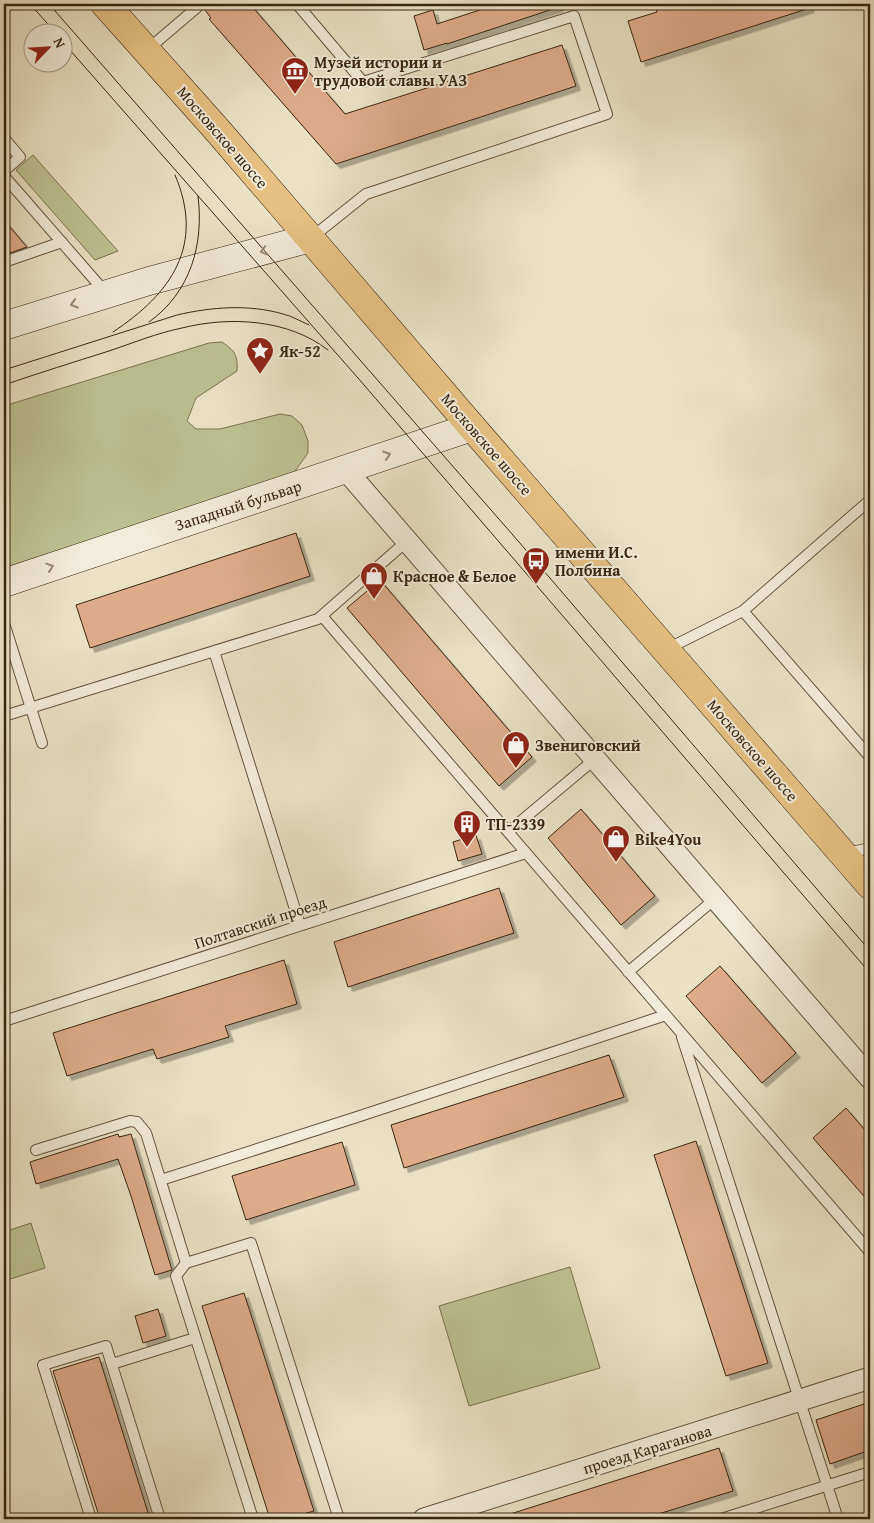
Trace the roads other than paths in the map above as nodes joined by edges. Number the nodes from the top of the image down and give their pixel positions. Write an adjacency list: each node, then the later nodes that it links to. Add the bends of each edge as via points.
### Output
1 (105, 4): 4 (main road, Московское шоссе)
2 (297, 4): 8 (lane, via 363,82 574,16 606,114 366,194)
3 (197, 5): 4 (lane)
4 (147, 51): 8 (main road, Московское шоссе)
5 (4, 138): 6 (lane, via 20,157)
6 (4, 171)
7 (4, 176): 9 (lane)
8 (311, 238): 11 (street, one-way to 11); 13 (main road, Московское шоссе)
9 (62, 242): 10 (lane); 11 (lane)
10 (4, 262)
11 (106, 294): 12 (street, one-way to 12)
12 (4, 326)
13 (472, 427): 14 (street, Западный бульвар, one-way to 13); 21 (main road, Московское шоссе)
14 (345, 469): 16 (street); 17 (street, Западный бульвар, one-way to 14)
15 (870, 500): 18 (lane)
16 (407, 541): 19 (lane); 27 (street)
17 (4, 583)
18 (743, 611): 21 (lane); 26 (lane)
19 (322, 616): 22 (lane); 28 (lane)
20 (4, 623): 23 (lane)
21 (666, 650): 31 (main road, Московское шоссе)
22 (214, 651): 23 (lane); 34 (lane)
23 (31, 708): 24 (lane); 25 (lane)
24 (4, 716)
25 (42, 743)
26 (870, 757)
27 (595, 759): 28 (lane); 33 (street)
28 (508, 832): 30 (lane)
29 (870, 848): 31 (lane)
30 (526, 853): 34 (lane, Полтавский проезд); 35 (lane)
31 (844, 854): 32 (main road, Московское шоссе)
32 (870, 884)
33 (715, 899): 35 (lane); 39 (street)
34 (300, 925): 37 (lane, Полтавский проезд)
35 (628, 972): 36 (lane)
36 (666, 1015): 38 (lane); 41 (lane)
37 (4, 1021)
38 (681, 1032): 42 (lane); 47 (lane)
39 (870, 1078)
40 (36, 1150): 41 (lane, via 130,1121 137,1122 146,1133)
41 (161, 1180): 43 (lane)
42 (870, 1252)
43 (186, 1262): 44 (lane, via 176,1276); 53 (lane, via 252,1243)
44 (195, 1338): 45 (lane); 52 (lane)
45 (112, 1364): 50 (lane, via 106,1346 44,1365); 51 (lane)
46 (870, 1378): 47 (street, проезд Караганова)
47 (800, 1401): 49 (lane); 54 (street, проезд Караганова)
48 (870, 1472): 49 (lane)
49 (827, 1486): 55 (lane); 56 (lane)
50 (92, 1519)
51 (160, 1519)
52 (253, 1519)
53 (339, 1519)
54 (424, 1519)
55 (721, 1519)
56 (838, 1519)

